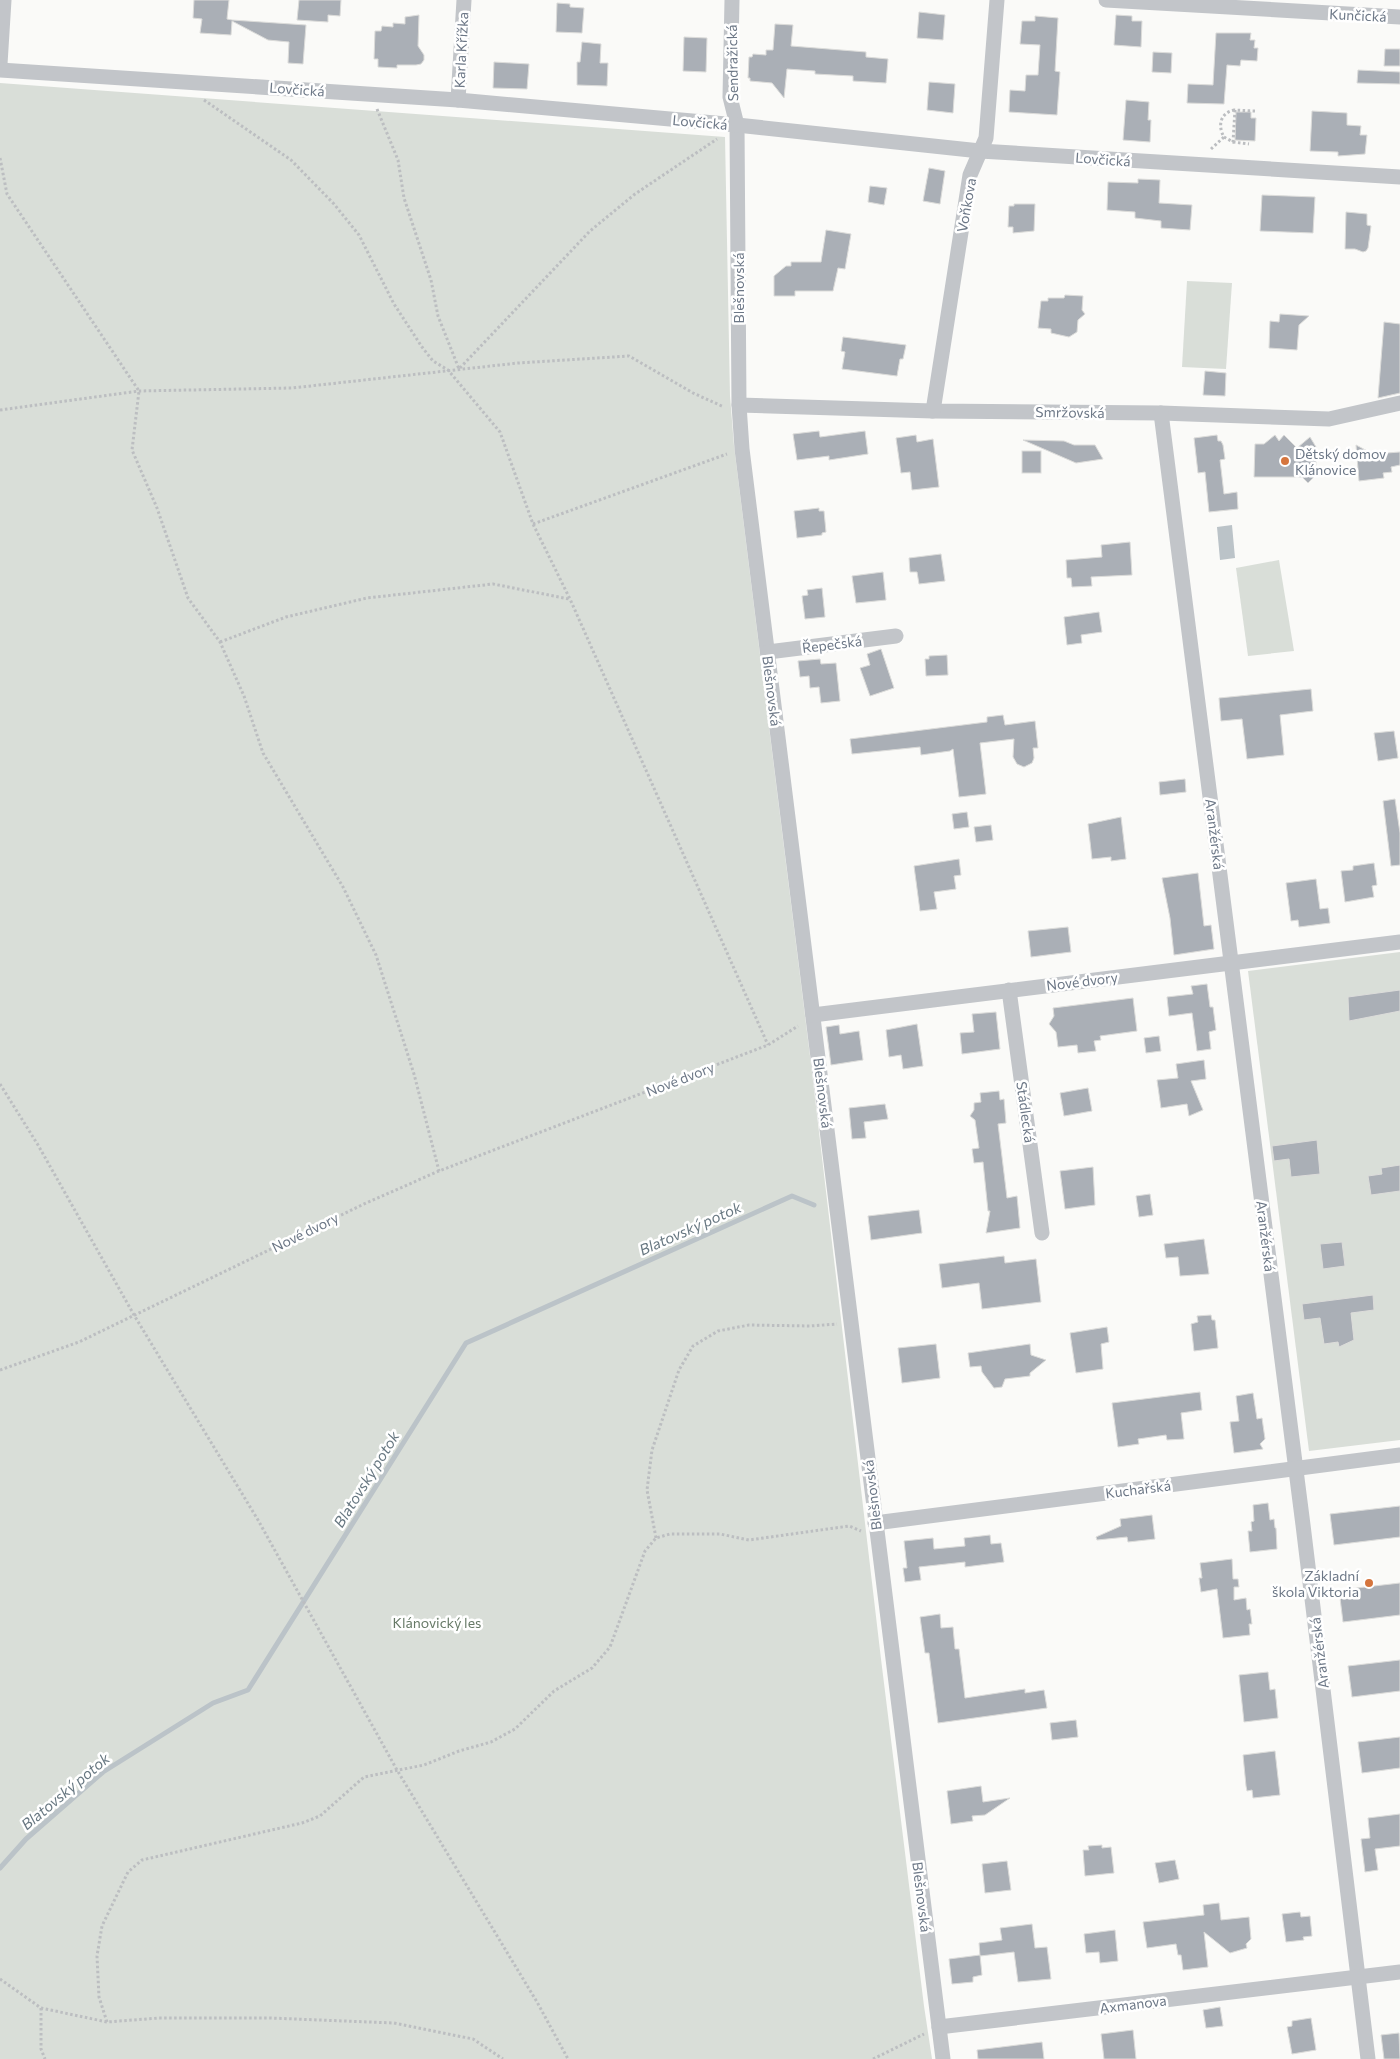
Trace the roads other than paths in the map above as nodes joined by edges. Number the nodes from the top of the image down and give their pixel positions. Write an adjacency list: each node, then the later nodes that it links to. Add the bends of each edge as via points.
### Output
1 (4, 0): 7 (street)
2 (464, 0): 9 (street, Karla Křížka)
3 (732, 0): 10 (street, Sendražická, via 730,97)
4 (997, 0): 11 (street, Voňkova, via 986,138)
5 (1106, 0): 6 (street, Kunčická)
6 (1400, 17)
7 (0, 64)
8 (0, 70): 9 (street, Lovčická)
9 (458, 100): 10 (street, Lovčická)
10 (737, 125): 11 (street, Lovčická); 14 (street, Blešnovská)
11 (980, 151): 12 (street, Lovčická); 15 (street, Voňkova, via 970,175)
12 (1400, 178)
13 (1400, 404): 16 (street, Smržovská, via 1328,420)
14 (739, 405): 15 (street, Smržovská); 18 (street, Blešnovská)
15 (933, 410): 16 (street, Smržovská)
16 (1161, 413): 20 (street, Aranžérská)
17 (896, 636): 18 (street, Řepečská)
18 (768, 652): 22 (street, Blešnovská)
19 (1400, 942): 20 (street, Nové dvory)
20 (1231, 962): 21 (street, Nové dvory); 25 (street, Aranžérská)
21 (1009, 990): 22 (street, Nové dvory); 23 (street, Stádlecká)
22 (813, 1015): 26 (street, Blešnovská, via 852,1322)
23 (1042, 1233)
24 (1400, 1455): 25 (street, Kuchařská)
25 (1296, 1469): 26 (street, Kuchařská); 28 (street, Aranžérská)
26 (869, 1527): 29 (street, Blešnovská)
27 (1400, 1972): 28 (street, Axmanova)
28 (1358, 1977): 29 (street, Axmanova); 31 (street, Aranžérská)
29 (939, 2027): 30 (street, Blešnovská)
30 (943, 2059)
31 (1368, 2059)

